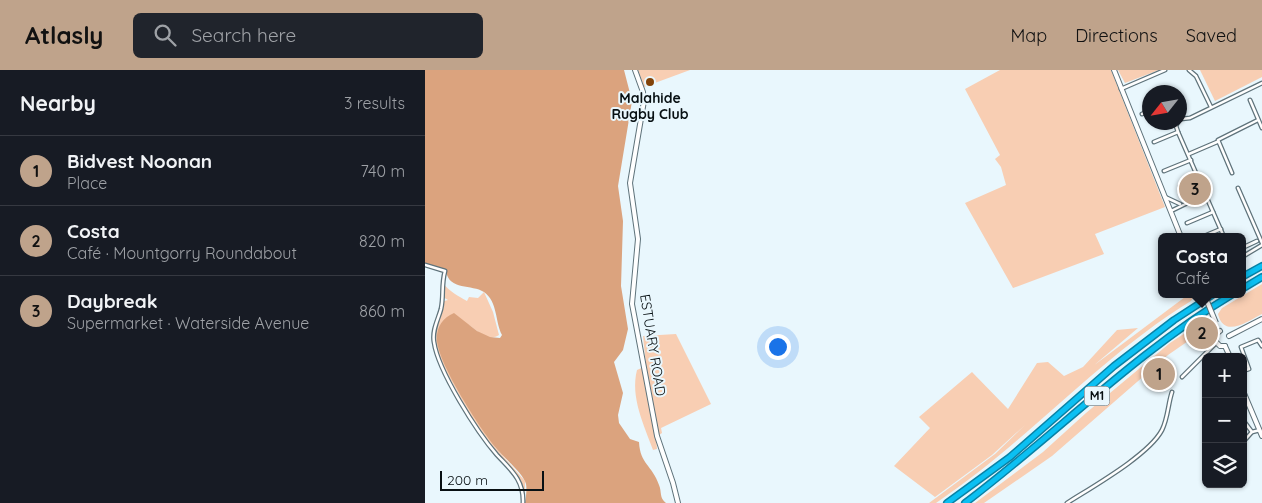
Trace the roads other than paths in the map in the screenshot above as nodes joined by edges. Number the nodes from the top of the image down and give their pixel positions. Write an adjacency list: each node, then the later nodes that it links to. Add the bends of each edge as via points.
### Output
1 (635, 70): 61 (street, ESTUARY ROAD, via 644,101 630,183 638,239 633,304 657,436)
2 (1114, 70): 6 (street)
3 (1165, 70): 6 (street)
4 (1189, 70): 8 (street, via 1196,76)
5 (1262, 82): 8 (street)
6 (1121, 89): 23 (street)
7 (1249, 100): 10 (street)
8 (1211, 106): 9 (street)
9 (1187, 119)
10 (1258, 120): 11 (street); 14 (street)
11 (1262, 128)
12 (1178, 132): 13 (street); 15 (street)
13 (1154, 142)
14 (1217, 142): 15 (street); 18 (street)
15 (1189, 154): 16 (street)
16 (1191, 160): 17 (street); 19 (street)
17 (1164, 171)
18 (1232, 174)
19 (1199, 178): 20 (street); 22 (street)
20 (1180, 186)
21 (1238, 188): 32 (street)
22 (1205, 194): 24 (street); 26 (street)
23 (1165, 196): 24 (street); 25 (street)
24 (1182, 204): 25 (street)
25 (1170, 211): 29 (street)
26 (1214, 212): 27 (street); 28 (street)
27 (1187, 223)
28 (1221, 229): 30 (street); 31 (street)
29 (1179, 233)
30 (1212, 233)
31 (1222, 233)
32 (1260, 242): 33 (street); 35 (street)
33 (1246, 246)
34 (1246, 250): 35 (street)
35 (1248, 253)
36 (425, 265): 60 (street, via 445,272 441,285 441,310 433,333 436,349 463,404 497,454 518,478)
37 (1262, 266): 38 (highway)
38 (1246, 275)
39 (1262, 277): 40 (highway)
40 (1246, 287)
41 (1206, 298): 45 (street, bridge)
42 (1208, 298): 62 (highway, M1, via 1121,361 1010,457)
43 (1227, 298): 63 (highway, M1, via 1131,366)
44 (1262, 319): 46 (street)
45 (1220, 331): 46 (street, via 1227,332); 47 (street, via 1215,335)
46 (1229, 336): 48 (street)
47 (1216, 343): 48 (street); 52 (street)
48 (1225, 346): 50 (street)
49 (1262, 346): 51 (street, via 1258,340 1241,347)
50 (1228, 353)
51 (1243, 353)
52 (1182, 377)
53 (1172, 392): 64 (street, via 1164,425 1155,439 1121,467)
54 (1246, 398): 56 (street)
55 (1247, 425): 57 (street)
56 (1260, 430): 57 (street); 58 (street)
57 (1252, 432): 59 (street)
58 (1262, 436)
59 (1247, 438)
60 (523, 503)
61 (678, 503)
62 (947, 503)
63 (965, 503)
64 (1067, 503)

